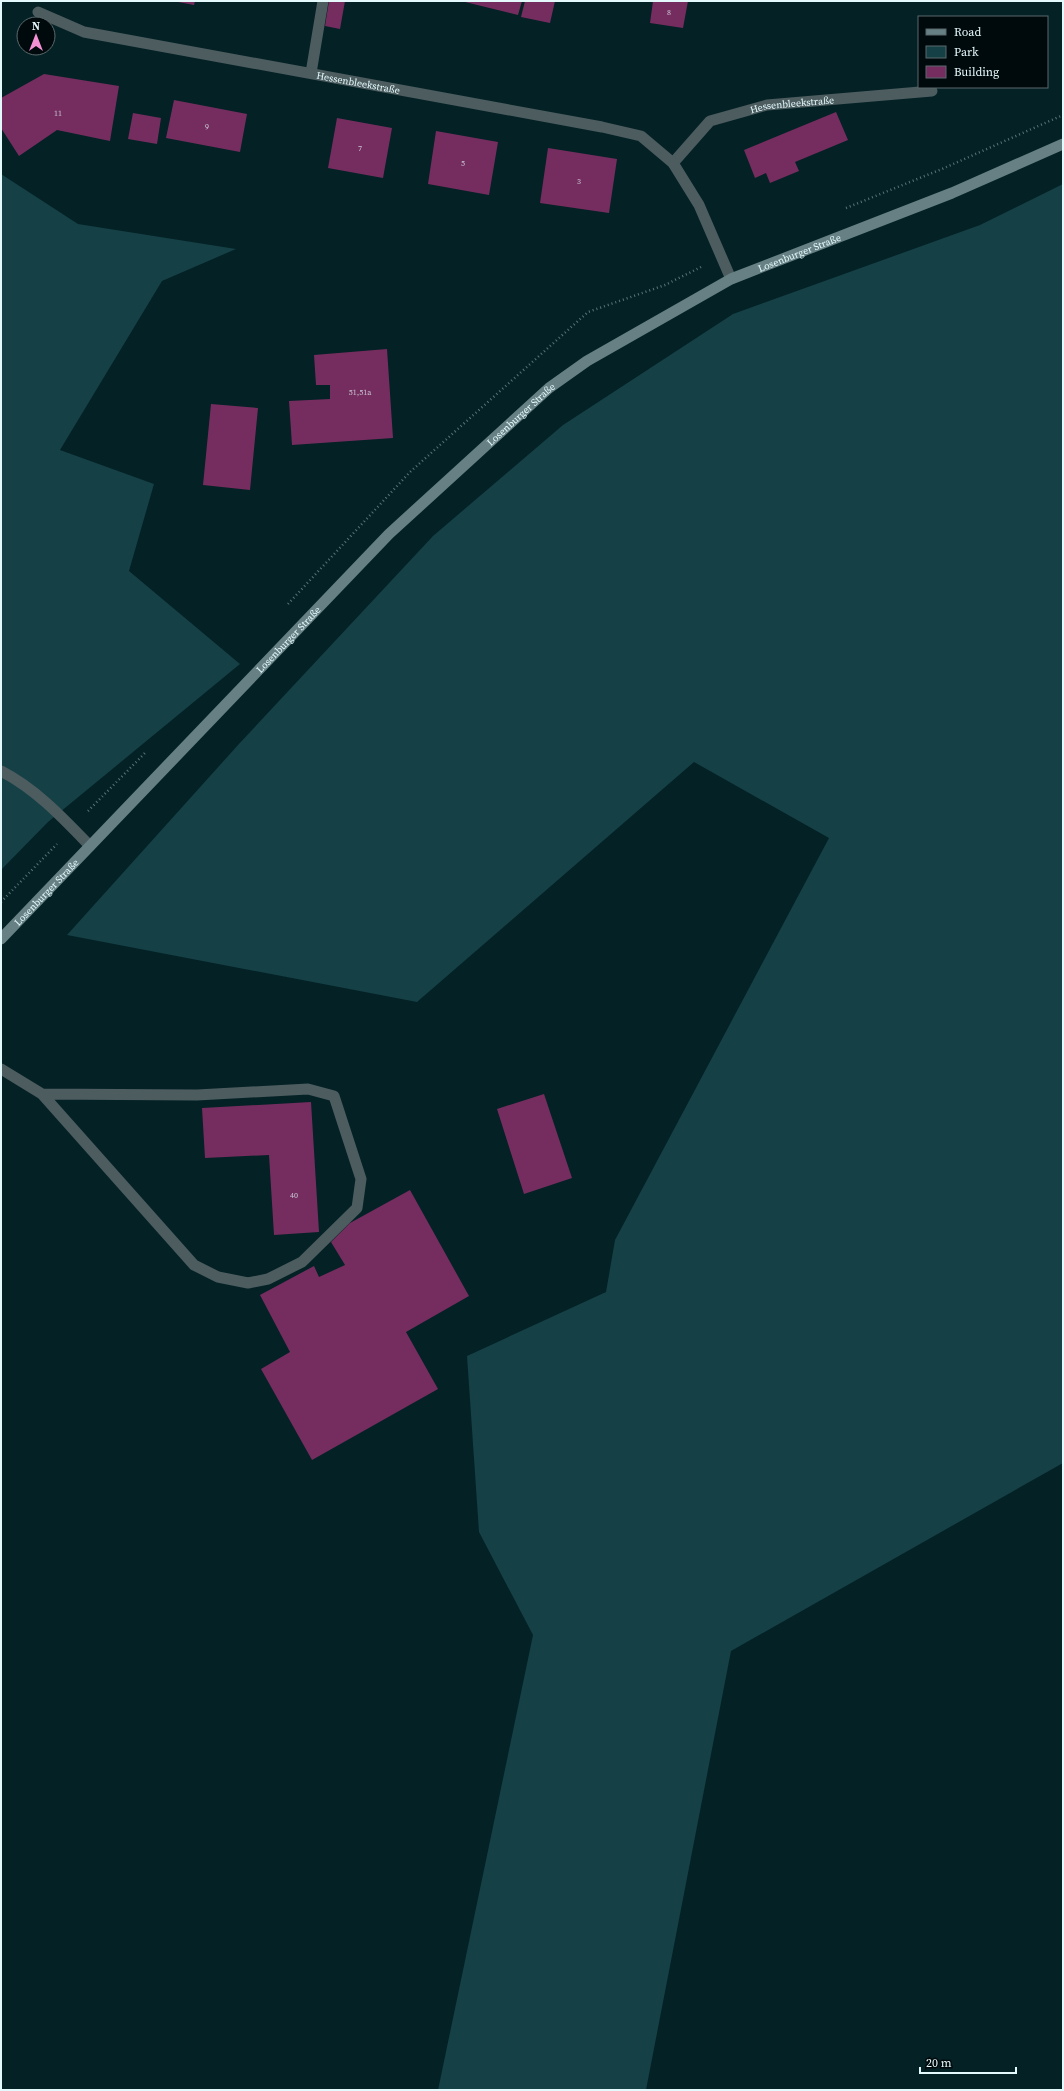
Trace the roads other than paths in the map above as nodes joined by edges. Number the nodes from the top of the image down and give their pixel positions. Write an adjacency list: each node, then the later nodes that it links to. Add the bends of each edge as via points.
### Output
1 (323, 1): 3 (street)
2 (38, 12): 3 (street, Hessenbleekstraße, via 84,32)
3 (311, 73): 6 (street, Hessenbleekstraße, via 640,136)
4 (932, 91): 6 (street, Hessenbleekstraße, via 767,105 710,121)
5 (1063, 144): 7 (main road, Losenburger Straße, via 952,193)
6 (673, 163): 7 (street, Hessenbleekstraße, via 699,205)
7 (731, 280): 9 (main road, Losenburger Straße, via 594,357 549,388 389,534)
8 (1, 771): 9 (street, via 15,778 59,814)
9 (90, 846): 10 (main road, Losenburger Straße)
10 (1, 938)
11 (1, 1069): 12 (street)
12 (42, 1094): 12 (street, via 194,1265 218,1277 248,1283 268,1279 302,1262 357,1208 361,1179 334,1096 308,1089 189,1095)

